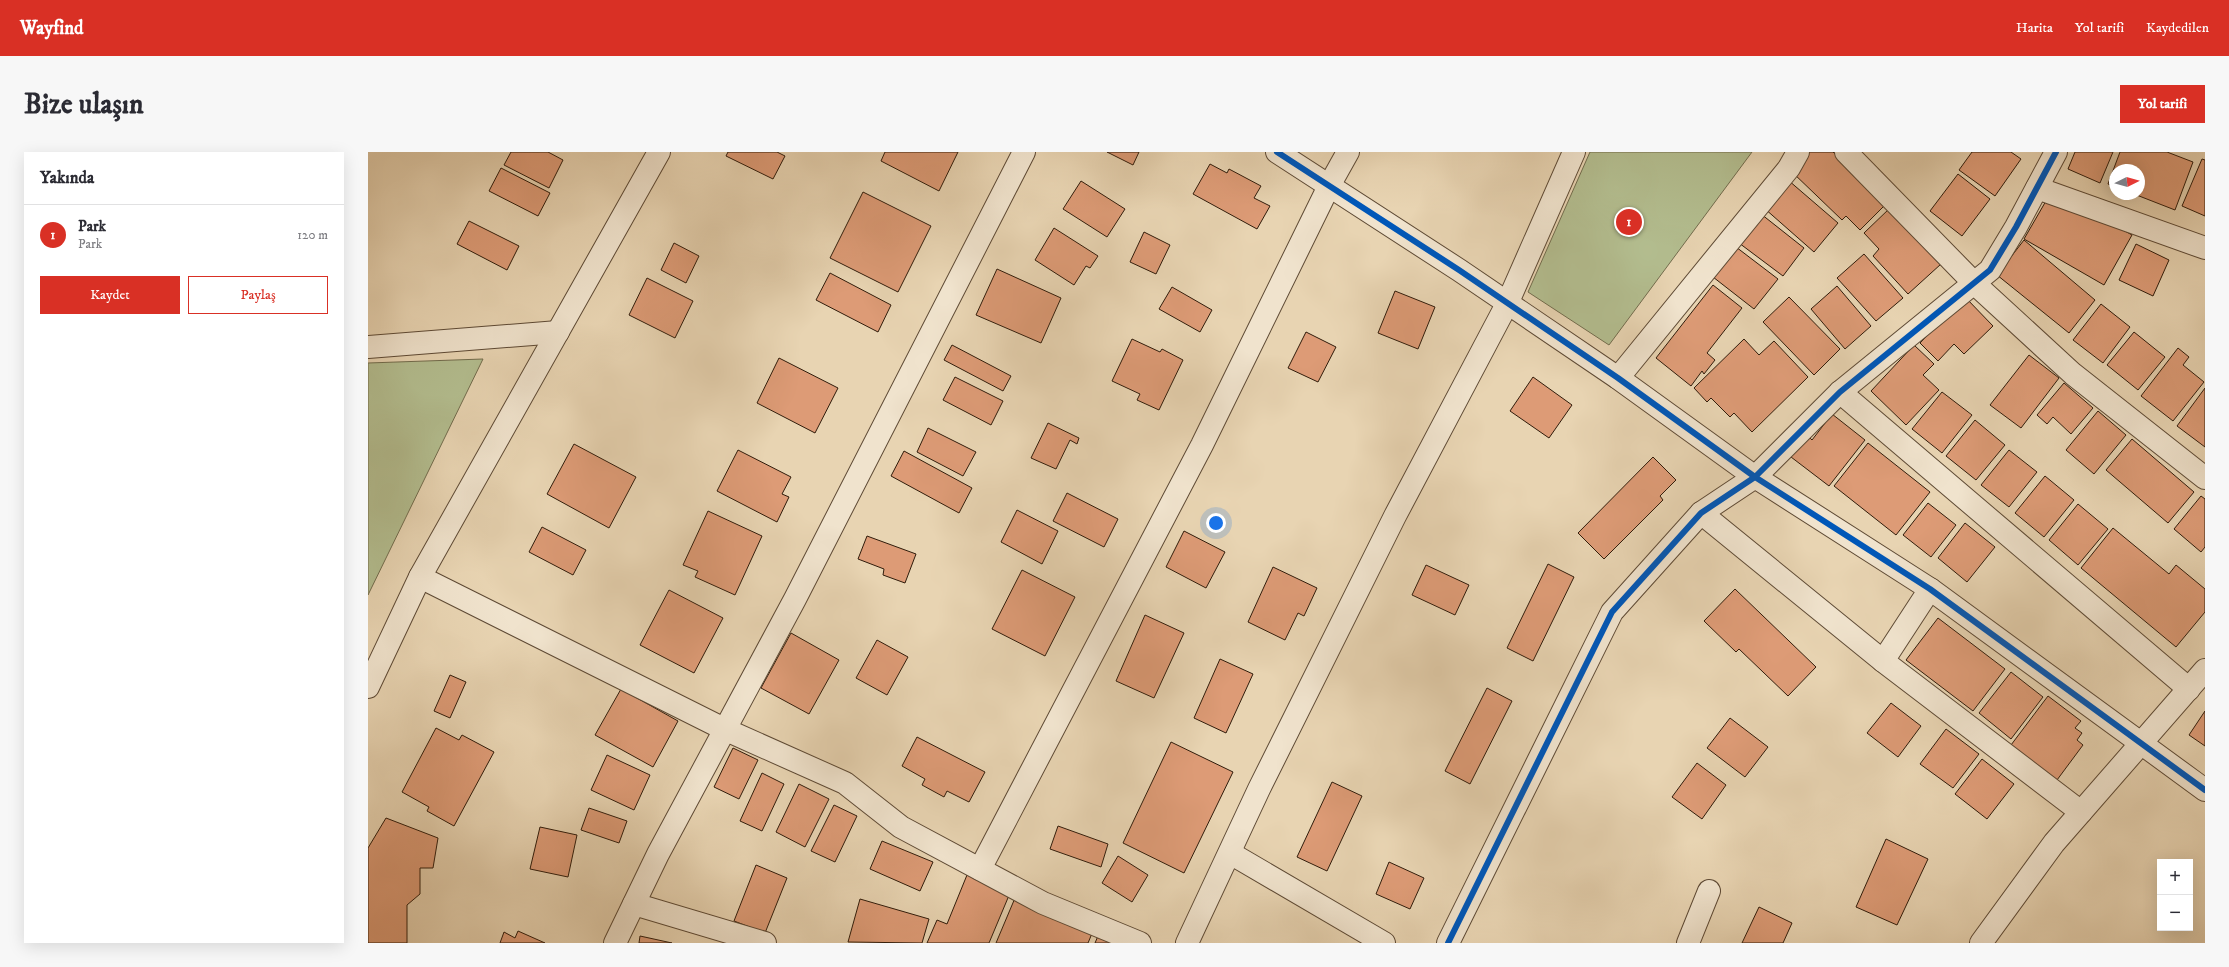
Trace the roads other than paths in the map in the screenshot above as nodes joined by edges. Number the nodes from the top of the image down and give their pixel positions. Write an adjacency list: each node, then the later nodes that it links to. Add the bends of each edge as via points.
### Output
1 (659, 152): 14 (street)
2 (1024, 152): 27 (street, via 798,592)
3 (1277, 152): 9 (street)
4 (1348, 152): 9 (street)
5 (1574, 152): 13 (street)
6 (1798, 152): 16 (street, via 1790,168)
7 (1846, 152): 12 (street)
8 (2056, 152): 10 (street)
9 (1329, 186): 13 (street); 32 (street, via 1202,445)
10 (2037, 188): 11 (street); 12 (street, via 1990,270)
11 (2205, 248)
12 (1975, 284): 17 (street); 19 (street, via 2073,374)
13 (1507, 304): 16 (street); 31 (street, via 1395,516)
14 (558, 332): 15 (street); 21 (street)
15 (368, 347)
16 (1618, 378): 18 (street)
17 (1840, 392): 18 (street); 26 (street)
18 (1755, 477): 20 (street); 22 (street)
19 (2205, 478)
20 (1701, 513): 23 (street); 40 (street, via 1612,612)
21 (420, 577): 25 (street); 27 (street)
22 (1930, 589): 23 (street); 28 (street)
23 (1883, 661): 30 (street)
24 (2205, 670): 26 (street)
25 (368, 687)
26 (2189, 689): 28 (street)
27 (724, 730): 32 (street, via 845,783 901,827); 34 (street)
28 (2140, 744): 29 (street); 30 (street)
29 (2205, 790)
30 (2081, 812): 42 (street, via 2054,843)
31 (1230, 853): 38 (street); 39 (street)
32 (980, 869): 37 (street, via 1043,903)
33 (1709, 891): 41 (street)
34 (634, 904): 35 (street); 36 (street)
35 (615, 943)
36 (765, 943)
37 (1140, 943)
38 (1187, 943)
39 (1384, 943)
40 (1448, 943)
41 (1688, 943)
42 (1981, 943)

